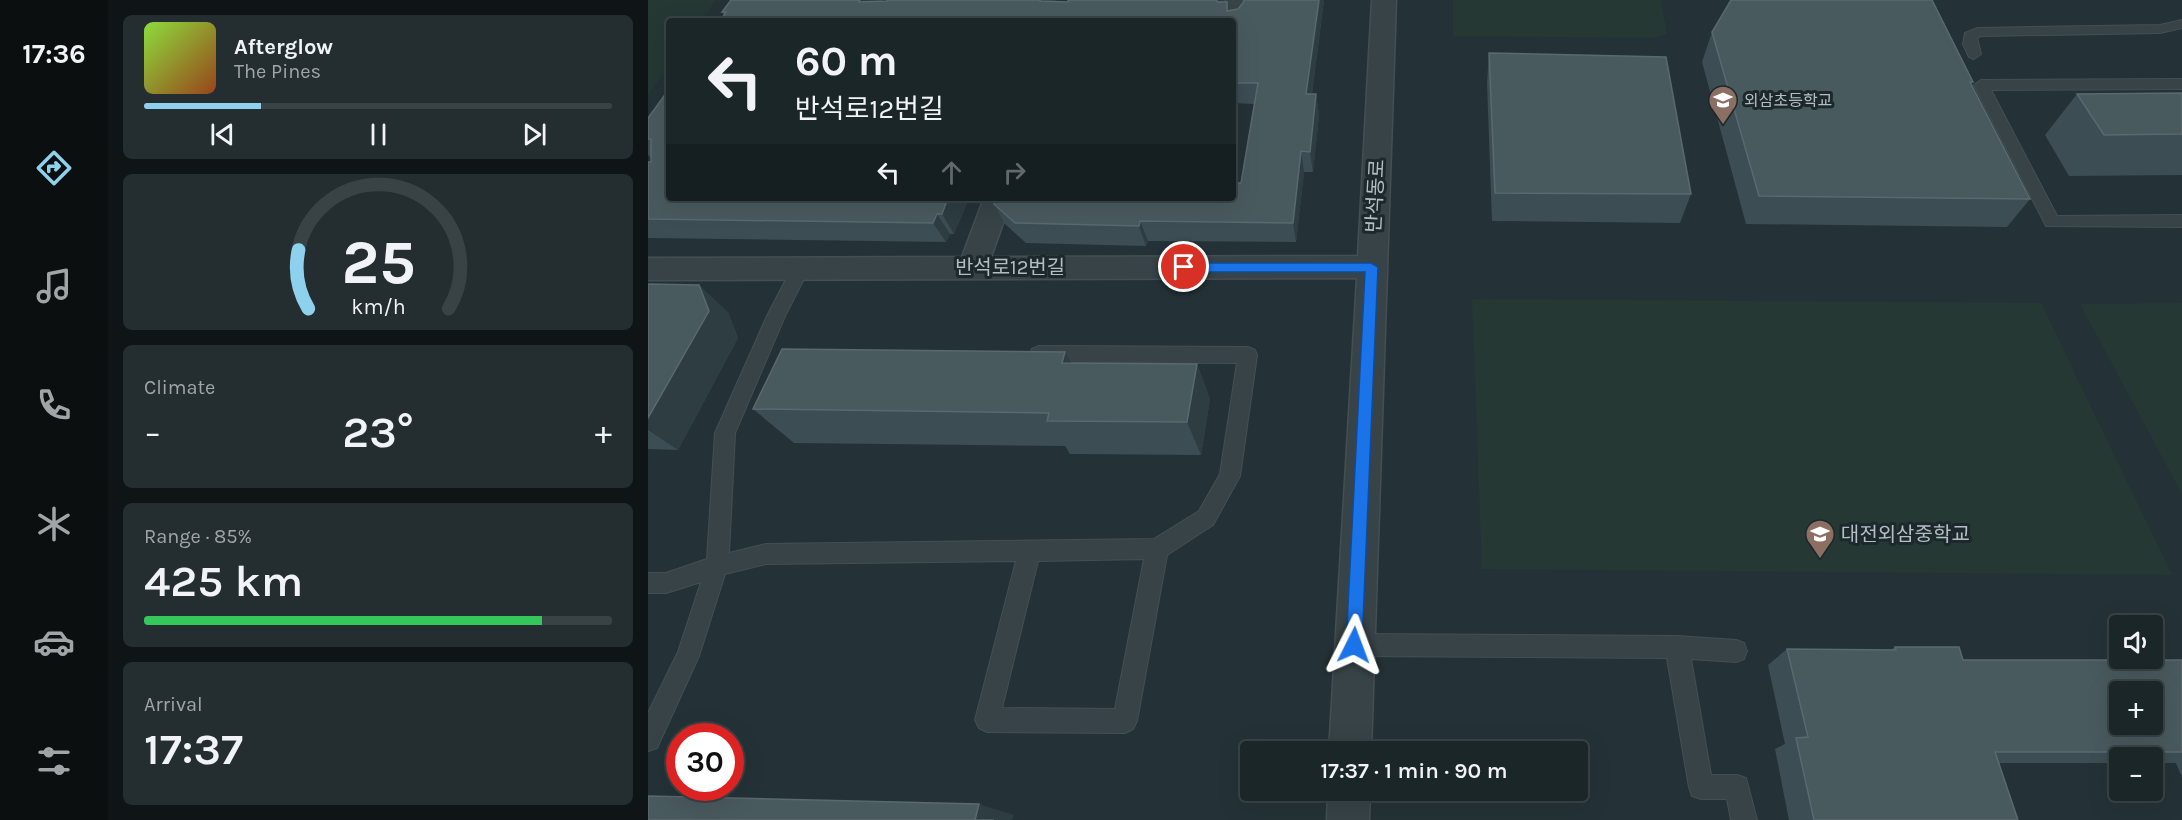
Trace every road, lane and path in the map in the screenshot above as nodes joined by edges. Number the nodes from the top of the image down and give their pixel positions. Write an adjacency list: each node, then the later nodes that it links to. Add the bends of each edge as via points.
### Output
1 (1238, 0): 3 (street)
2 (1384, 0): 10 (street, 반석동로)
3 (1234, 18)
4 (2182, 24): 5 (lane, via 2160,29 1978,32 1970,36)
5 (1974, 54)
6 (2182, 84): 8 (lane, via 1981,85 2052,222)
7 (997, 201): 9 (street)
8 (2182, 221)
9 (973, 267): 10 (street, 반석로12번길); 12 (street, 반석로12번길)
10 (1371, 267): 18 (street, 반석동로)
11 (648, 269): 12 (street, 반석로12번길)
12 (800, 269): 16 (lane, via 725,433)
13 (1022, 354): 14 (lane, via 1248,355 1230,476 1206,518)
14 (1157, 549): 15 (lane); 15 (lane, via 1125,721 987,720)
15 (1030, 550): 16 (lane, via 766,554)
16 (717, 566): 17 (lane, via 666,583); 21 (lane, via 688,656)
17 (648, 583)
18 (1354, 645): 19 (lane); 22 (street, 반석동로)
19 (1677, 647): 20 (lane); 25 (lane, via 1701,787 1737,787)
20 (1736, 651)
21 (648, 739)
22 (1350, 741)
23 (1349, 801): 24 (street)
24 (1348, 820)
25 (1744, 820)

